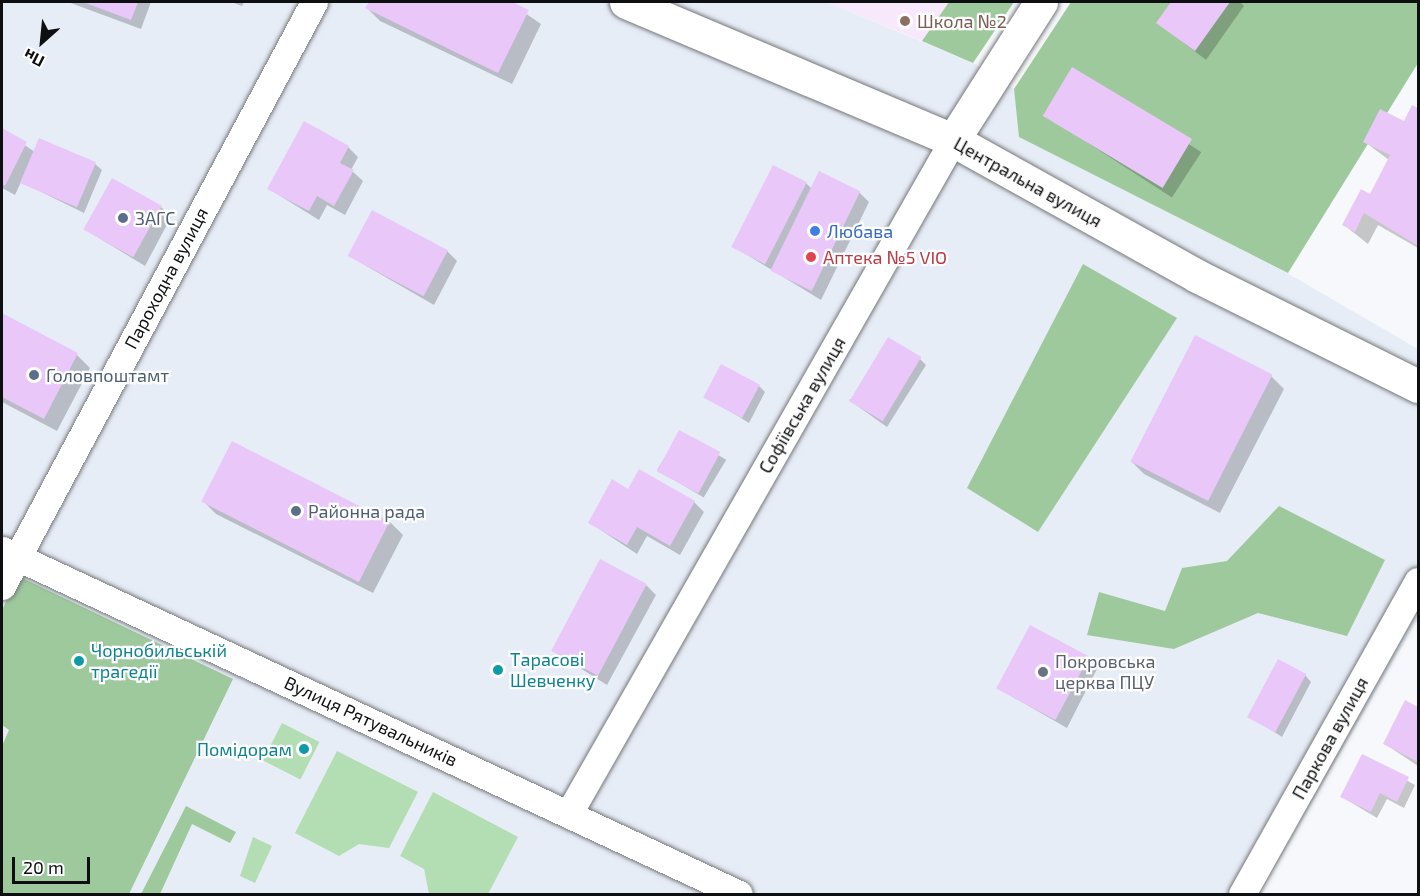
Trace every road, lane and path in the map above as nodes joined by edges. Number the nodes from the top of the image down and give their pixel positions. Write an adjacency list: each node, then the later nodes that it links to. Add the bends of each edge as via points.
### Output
1 (314, 2): 6 (street, Пароходна вулиця)
2 (626, 2): 4 (street, Центральна вулиця)
3 (1041, 2): 4 (street, Софіївська вулиця)
4 (953, 140): 5 (street, Центральна вулиця, via 1197,276); 9 (street, Софіївська вулиця)
5 (1419, 386)
6 (9, 553): 8 (street, Пароходна вулиця); 9 (street, Вулиця Рятувальників)
7 (1419, 581): 11 (street, Паркова вулиця)
8 (2, 586)
9 (569, 813): 10 (street, Вулиця Рятувальників)
10 (739, 894)
11 (1242, 894)

